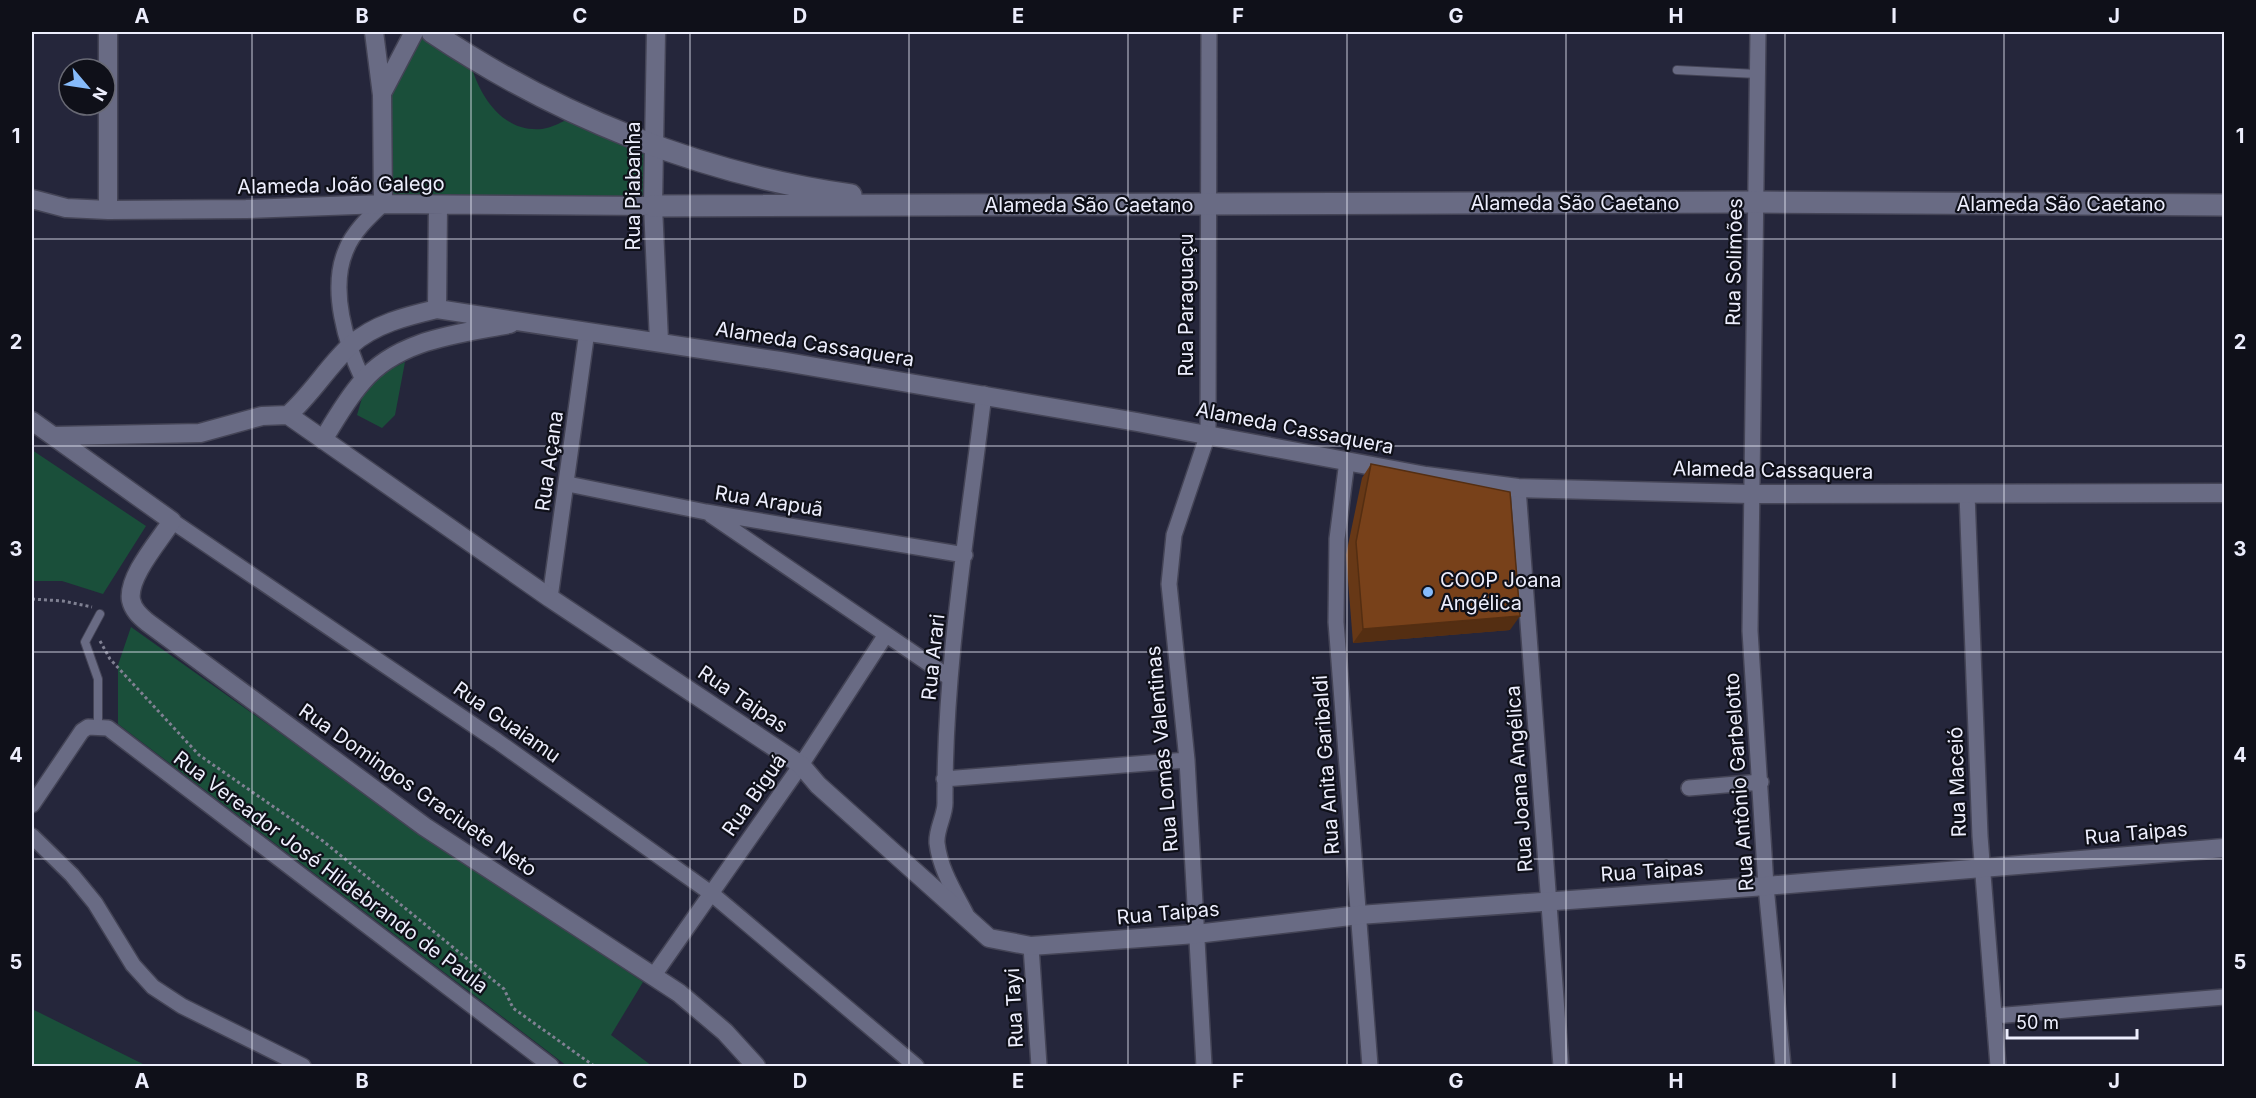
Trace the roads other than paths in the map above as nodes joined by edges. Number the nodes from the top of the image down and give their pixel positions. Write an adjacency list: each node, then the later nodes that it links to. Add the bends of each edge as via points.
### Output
1 (108, 32): 20 (street)
2 (374, 32): 10 (street)
3 (414, 32): 10 (street)
4 (432, 32): 11 (main road, Alameda São Caetano, via 521,87)
5 (656, 32): 11 (street, Rua Piabanha)
6 (1209, 32): 15 (street, Rua Paraguaçu)
7 (1758, 32): 9 (street, Rua Solimões)
8 (1677, 70): 9 (lane)
9 (1757, 74): 13 (street, Rua Solimões)
10 (382, 94): 14 (street)
11 (654, 146): 18 (street, Rua Piabanha); 19 (main road, Alameda São Caetano, via 796,185)
12 (32, 199): 20 (street, Alameda João Galego, via 66,208)
13 (1756, 202): 15 (main road, Alameda São Caetano); 16 (main road, Alameda São Caetano); 37 (street, Rua Solimões)
14 (383, 204): 17 (street, Alameda João Galego); 20 (street, Alameda João Galego); 25 (street, via 356,232 340,270 341,305)
15 (1207, 205): 19 (main road, Alameda São Caetano); 30 (street, Rua Paraguaçu)
16 (2224, 205)
17 (438, 206): 18 (street, Alameda João Galego); 21 (street)
18 (653, 206): 19 (main road, Alameda São Caetano); 24 (street, Rua Piabanha)
19 (926, 206)
20 (108, 210)
21 (437, 309): 22 (street, Alameda Cassaquera); 25 (street, via 390,322)
22 (525, 321): 23 (street, Alameda Cassaquera); 26 (street, via 410,347 386,360)
23 (587, 331): 24 (street, Alameda Cassaquera); 34 (street, Rua Açana)
24 (659, 341): 27 (street, Alameda Cassaquera)
25 (351, 345): 26 (street); 28 (street)
26 (363, 380): 32 (street)
27 (984, 394): 30 (street, Alameda Cassaquera); 41 (street, Rua Arari)
28 (288, 415): 31 (street, via 262,416 200,433); 32 (street, Rua Taipas)
29 (32, 420): 31 (street, Rua Guaiamu)
30 (1208, 434): 33 (street, Alameda Cassaquera); 47 (street, Rua Lomas Valentinas, via 1170,558 1169,584)
31 (55, 436): 40 (street, Rua Guaiamu)
32 (323, 440): 42 (street, Rua Taipas)
33 (1347, 461): 35 (street, Alameda Cassaquera); 59 (street, Rua Anita Garibaldi, via 1336,539 1335,581)
34 (567, 484): 39 (street, Rua Arapuã); 42 (street, Rua Açana)
35 (1518, 488): 37 (street, Alameda Cassaquera); 58 (street, Rua Joana Angélica)
36 (2224, 493): 38 (street, Alameda Cassaquera)
37 (1750, 494): 38 (street, Alameda Cassaquera); 50 (street, Rua Antônio Garbelotto, via 1750,631)
38 (1967, 494): 55 (street, Rua Maceió)
39 (706, 512): 41 (street, Rua Arapuã); 44 (street)
40 (172, 521): 57 (street, Rua Guaiamu, via 497,741); 63 (street, Rua Domingos Graciuete Neto, via 136,575 131,600 137,612 424,827)
41 (965, 555): 45 (street, Rua Arari)
42 (550, 598): 48 (street, Rua Taipas)
43 (100, 614): 46 (lane, via 85,642 98,679)
44 (885, 636): 45 (street); 48 (street, Rua Biguá)
45 (950, 678): 49 (street, Rua Arari)
46 (98, 726): 52 (street, via 82,731); 67 (street, Rua Vereador José Hildebrando de Paula, via 108,728)
47 (1187, 760): 49 (street); 61 (street, Rua Lomas Valentinas)
48 (801, 765): 57 (street, Rua Biguá); 60 (street, Rua Taipas, via 818,785)
49 (944, 779): 60 (street, Rua Arari, via 945,806 937,839 940,862)
50 (1761, 782): 51 (street); 56 (street, Rua Antônio Garbelotto)
51 (1689, 788)
52 (33, 799)
53 (32, 836): 66 (street, via 95,903 133,965 153,987 182,1006)
54 (2224, 848): 55 (street, Rua Taipas)
55 (1982, 868): 56 (street, Rua Taipas); 65 (street, Rua Maceió)
56 (1766, 886): 58 (street, Rua Taipas); 74 (street, Rua Antônio Garbelotto)
57 (712, 894): 63 (street, Rua Biguá); 69 (street, Rua Guaiamu)
58 (1549, 899): 59 (street, Rua Taipas); 73 (street, Rua Joana Angélica)
59 (1359, 915): 61 (street, Rua Taipas); 72 (street, Rua Anita Garibaldi)
60 (968, 916): 62 (street, Rua Taipas, via 989,938)
61 (1196, 934): 62 (street, Rua Taipas); 71 (street, Rua Lomas Valentinas)
62 (1031, 946): 70 (street, Rua Tayi)
63 (654, 975): 68 (street, Rua Domingos Graciuete Neto, via 717,1025)
64 (2224, 997): 65 (street)
65 (1994, 1016): 75 (street, Rua Maceió)
66 (303, 1066)
67 (551, 1066)
68 (756, 1066)
69 (916, 1066)
70 (1039, 1066)
71 (1204, 1066)
72 (1370, 1066)
73 (1561, 1066)
74 (1783, 1066)
75 (1998, 1066)

